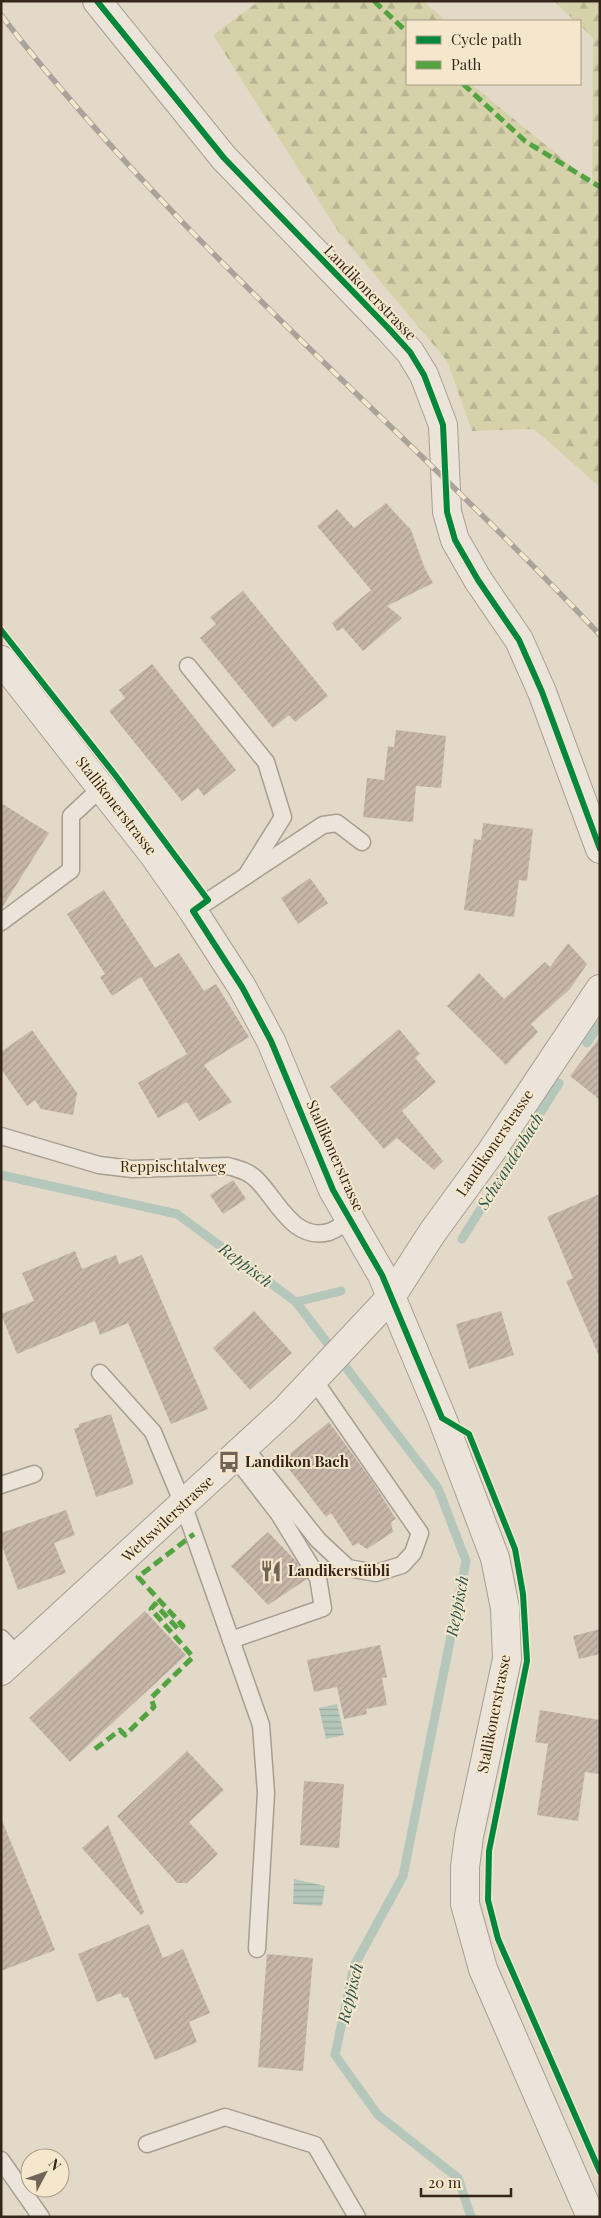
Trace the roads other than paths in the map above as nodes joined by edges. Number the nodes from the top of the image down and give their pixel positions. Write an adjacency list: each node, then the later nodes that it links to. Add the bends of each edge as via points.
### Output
1 (97, 1): 6 (street, Landikonerstrasse, via 224,158 390,330 410,352 424,375 443,425 447,512 455,540 519,640 542,692)
2 (1, 660): 4 (street, Stallikonerstrasse)
3 (188, 666): 7 (lane, via 266,762 283,817)
4 (102, 787): 8 (street, Stallikonerstrasse); 9 (lane, via 71,816 71,870)
5 (362, 842): 7 (lane, via 337,823 324,825)
6 (600, 849)
7 (246, 876): 8 (lane)
8 (193, 911): 12 (street, Stallikonerstrasse, via 242,987 271,1042 333,1190)
9 (1, 922)
10 (600, 989): 13 (street, Landikonerstrasse)
11 (1, 1136): 12 (lane, Reppischtalweg, via 99,1165 132,1169 228,1166 255,1177 287,1219 301,1229 328,1232)
12 (350, 1220): 13 (street, Stallikonerstrasse)
13 (391, 1297): 15 (street, Wettswilerstrasse); 27 (street, Stallikonerstrasse, via 496,1558 505,1608 506,1659 469,1836 465,1904 483,1969)
14 (100, 1373): 19 (lane, via 154,1432)
15 (318, 1377): 16 (street, Wettswilerstrasse); 16 (lane, via 420,1533 413,1553 402,1565 376,1573 348,1568 318,1540)
16 (240, 1452): 19 (street, Wettswilerstrasse); 20 (lane, via 318,1578 323,1608)
17 (34, 1474): 18 (lane)
18 (1, 1485)
19 (184, 1504): 20 (lane); 21 (street, Wettswilerstrasse)
20 (231, 1640): 22 (lane, via 261,1725 266,1792)
21 (7, 1655)
22 (257, 1948)
23 (147, 2144): 26 (lane, via 226,2117 315,2144)
24 (1, 2160): 25 (lane)
25 (41, 2217)
26 (356, 2217)
27 (591, 2217)

